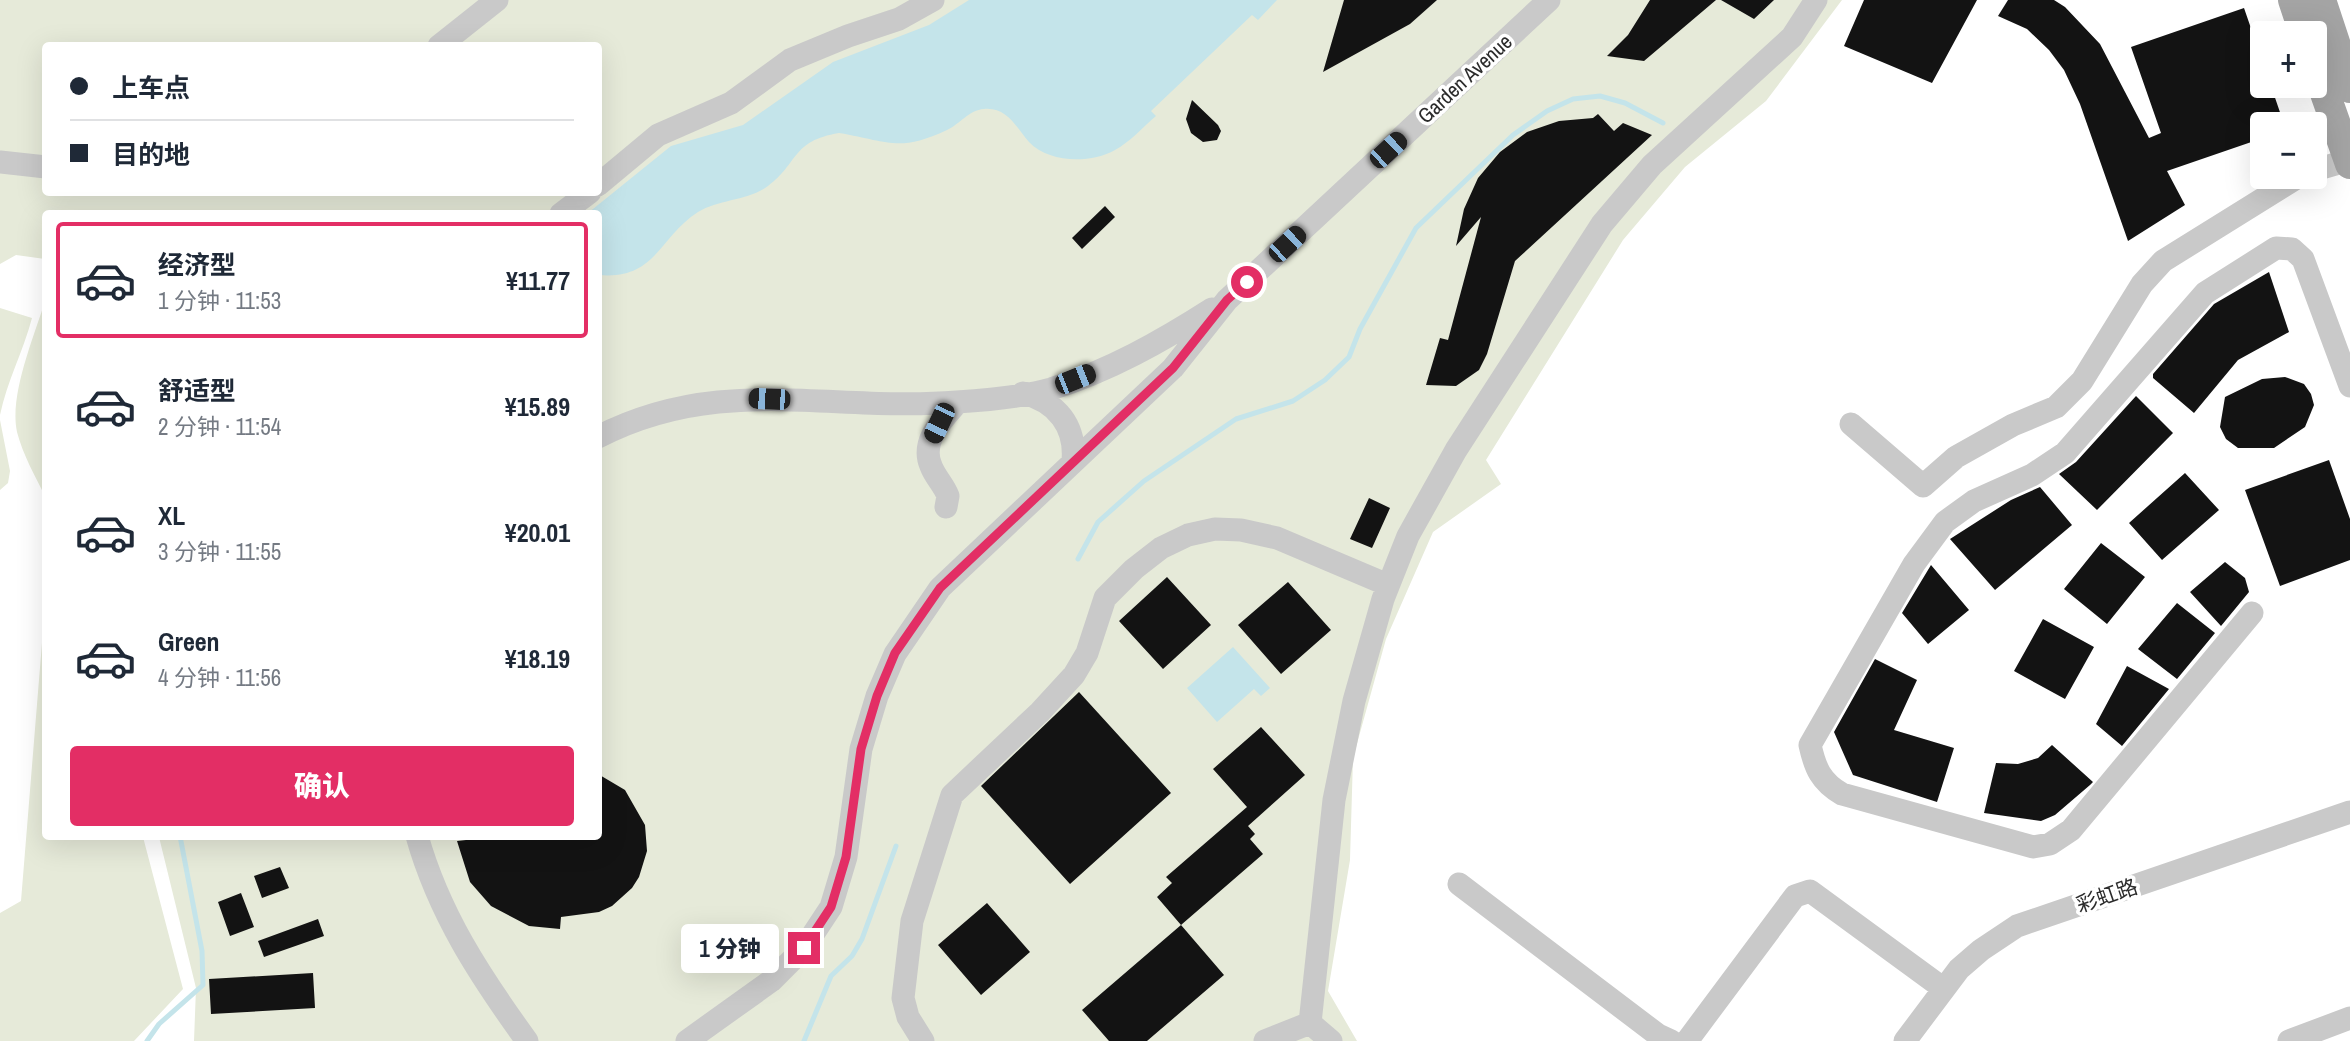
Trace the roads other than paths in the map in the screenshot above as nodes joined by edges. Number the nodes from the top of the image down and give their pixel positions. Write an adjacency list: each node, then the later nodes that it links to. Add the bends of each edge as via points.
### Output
1 (497, 0): 8 (street)
2 (933, 0): 15 (street, via 899,19 790,60 731,103 658,135)
3 (1549, 0): 19 (street, Garden Avenue)
4 (1816, 0): 27 (street, via 1792,37 1653,165 1602,224 1456,450 1408,536)
5 (2292, 0): 7 (main road)
6 (2321, 0): 9 (main road)
7 (2300, 21)
8 (444, 42)
9 (2350, 88)
10 (2327, 98): 12 (main road)
11 (0, 162): 13 (street)
12 (2349, 162): 14 (street)
13 (42, 167)
14 (2327, 167)
15 (602, 182)
16 (2279, 189): 23 (street, via 2163,261 2142,284 2082,382 2056,408 2013,425 1956,457 1923,486)
17 (585, 196): 18 (street)
18 (566, 210)
19 (1227, 300): 21 (street, via 1149,349 1050,389); 25 (street, via 1173,368)
20 (2350, 386): 28 (street, via 2303,259 2292,249 2276,248 2204,293 2065,453 2032,475 1974,501 1945,522 1914,564 1810,745 1814,766 1826,785 1842,794 2034,847 2050,844 2071,831)
21 (1023, 393): 22 (street); 25 (street, via 1052,405 1065,421 1073,440)
22 (958, 402): 24 (street, via 742,398 690,404 631,420); 26 (street, via 939,423 930,442 931,467 948,496)
23 (1851, 424)
24 (602, 435)
25 (1073, 461): 36 (street, via 940,588 895,653 861,749 846,857 825,918 804,948 771,981)
26 (946, 507)
27 (1388, 585): 34 (street, via 1354,701 1334,800); 37 (street, via 1277,537 1215,528 1161,548 1134,569 1105,598 1087,653 1074,675 952,795 912,921 904,998 908,1017)
28 (2252, 613)
29 (2350, 812): 32 (street, 彩虹路, via 2017,926 1981,950)
30 (418, 840): 35 (street, via 451,926)
31 (1459, 884): 40 (street)
32 (1944, 989): 41 (street, via 1810,891 1795,896); 42 (street, 彩虹路)
33 (2350, 1018): 43 (street)
34 (1310, 1023): 38 (street); 39 (street)
35 (527, 1041)
36 (687, 1041)
37 (923, 1041)
38 (1265, 1041)
39 (1331, 1041)
40 (1671, 1041)
41 (1688, 1041)
42 (1905, 1041)
43 (2289, 1041)

